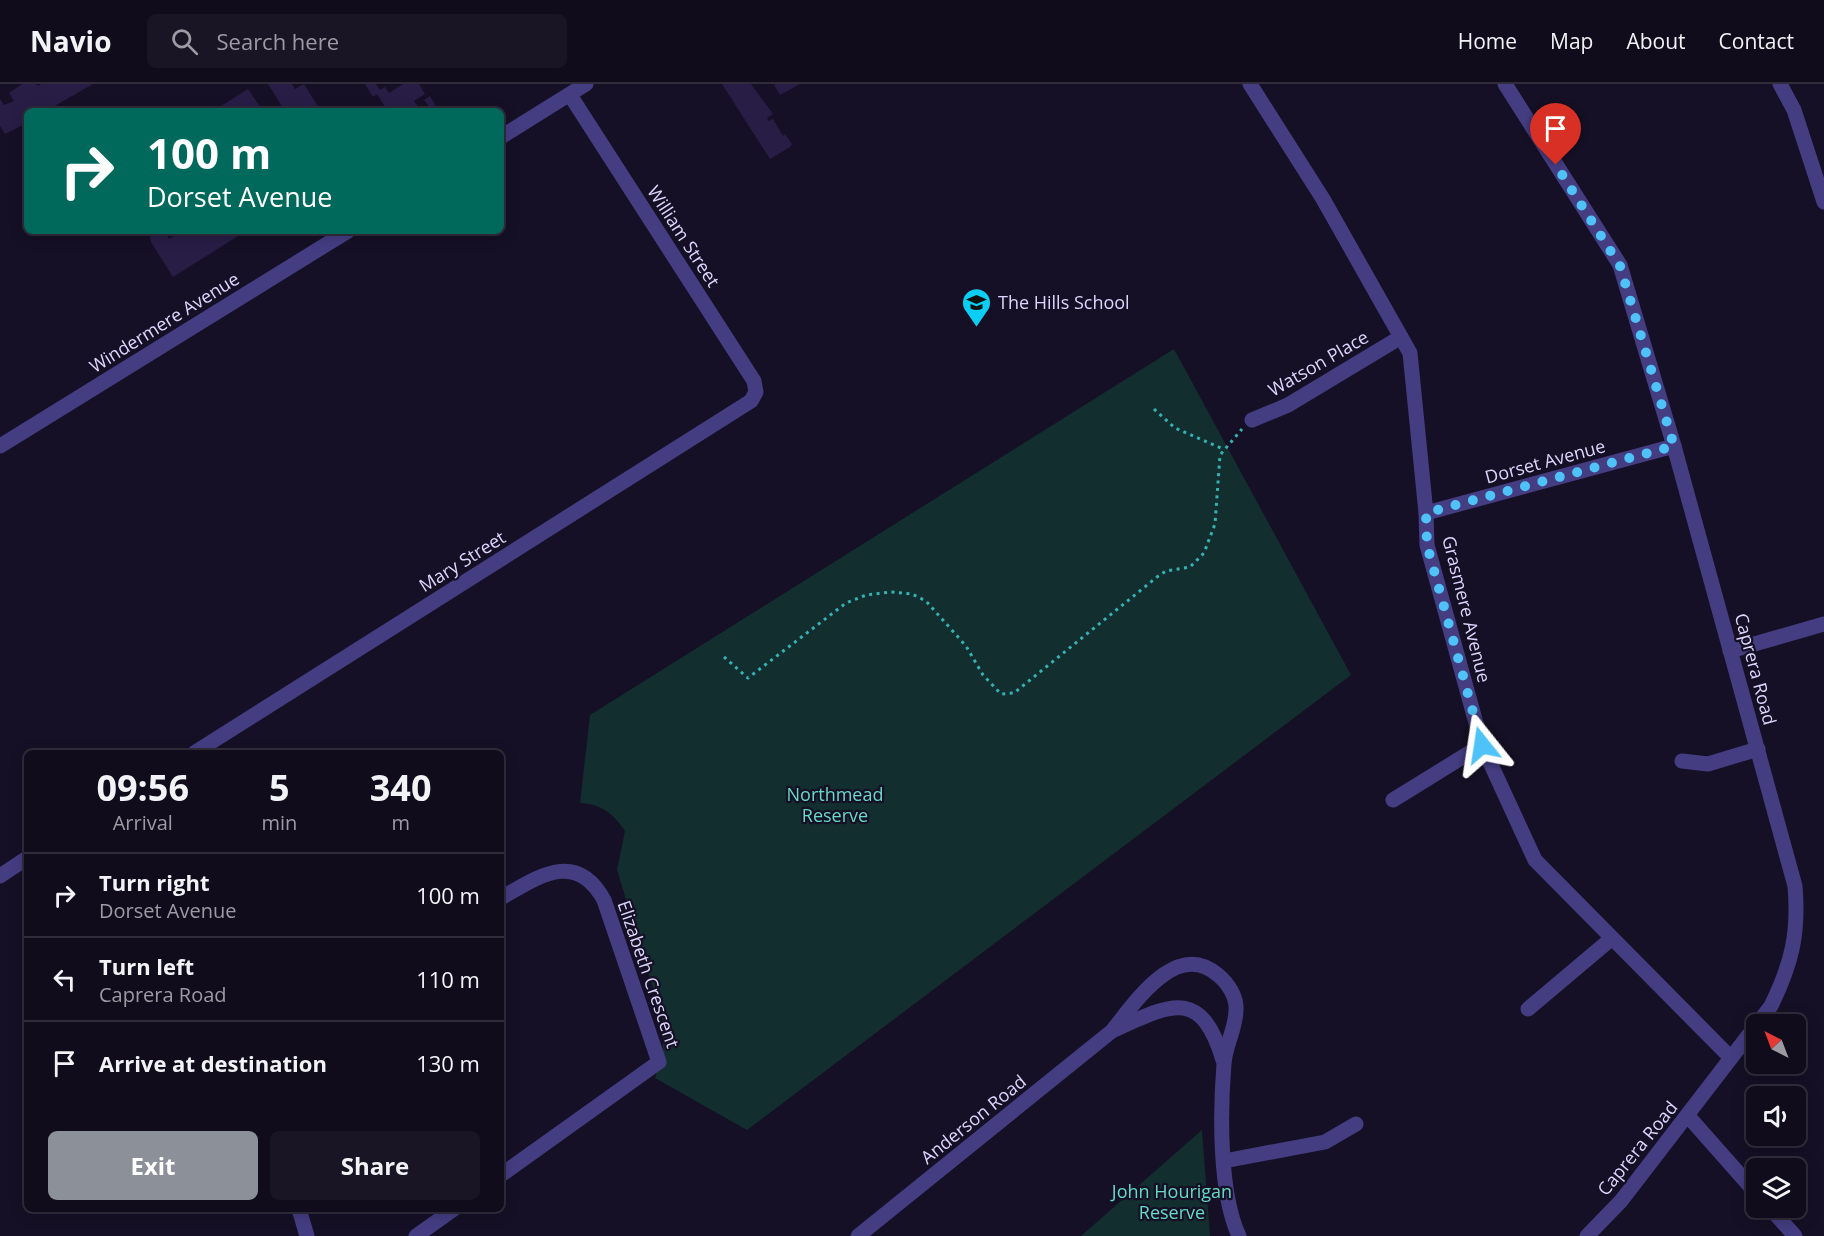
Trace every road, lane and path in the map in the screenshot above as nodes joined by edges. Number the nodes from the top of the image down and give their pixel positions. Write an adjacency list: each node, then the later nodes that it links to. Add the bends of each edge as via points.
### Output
1 (586, 84): 5 (street)
2 (1250, 84): 9 (street, Grasmere Avenue, via 1323,200)
3 (1505, 84): 14 (street, Caprera Road, via 1620,266)
4 (1780, 84): 7 (street, via 1794,110)
5 (570, 94): 6 (street); 10 (street, William Street, via 754,381 756,392)
6 (504, 135)
7 (1824, 202)
8 (343, 234): 13 (street, Windermere Avenue)
9 (1401, 337): 12 (street, Watson Place, via 1288,405); 16 (street, Grasmere Avenue, via 1410,352)
10 (752, 401): 22 (street, Mary Street)
11 (1154, 409): 15 (path, via 1174,428)
12 (1252, 420): 15 (path)
13 (0, 446)
14 (1674, 446): 16 (street, Dorset Avenue); 18 (street, Caprera Road)
15 (1222, 449): 19 (path, via 1215,524 1198,561 1157,577 1014,693 1001,694 926,601 912,594 866,595 846,603 748,678)
16 (1426, 513): 20 (street, Grasmere Avenue, via 1427,545)
17 (1824, 624): 18 (street)
18 (1730, 651): 21 (street, Caprera Road)
19 (724, 657)
20 (1482, 745): 24 (street); 28 (street, Grasmere Avenue, via 1535,860)
21 (1758, 749): 23 (street, via 1708,764); 31 (street, Caprera Road, via 1795,886 1798,919 1785,977 1770,1006)
22 (199, 750)
23 (1682, 761)
24 (1393, 800)
25 (24, 860): 26 (street)
26 (0, 876)
27 (504, 896): 36 (street, Elizabeth Crescent, via 540,876 565,870 586,877 597,886 658,1062)
28 (1611, 939): 29 (street); 31 (street, Grasmere Avenue)
29 (1528, 1009)
30 (1112, 1031): 32 (street, Anderson Road, via 1156,1011 1184,1007 1210,1025); 32 (street, Anderson Road, via 1152,984 1172,969 1194,963 1218,975 1234,997 1236,1010); 43 (street, Anderson Road)
31 (1731, 1058): 33 (street, Caprera Road)
32 (1224, 1062): 35 (street, Anderson Road)
33 (1688, 1116): 37 (street); 45 (street, Caprera Road, via 1621,1201)
34 (1356, 1124): 35 (street, via 1325,1142)
35 (1224, 1161): 44 (street, Anderson Road, via 1230,1216)
36 (504, 1173)
37 (1746, 1182)
38 (299, 1212): 41 (street)
39 (450, 1212): 42 (street)
40 (1779, 1218): 46 (street)
41 (307, 1236)
42 (416, 1236)
43 (858, 1236)
44 (1239, 1236)
45 (1587, 1236)
46 (1795, 1236)

